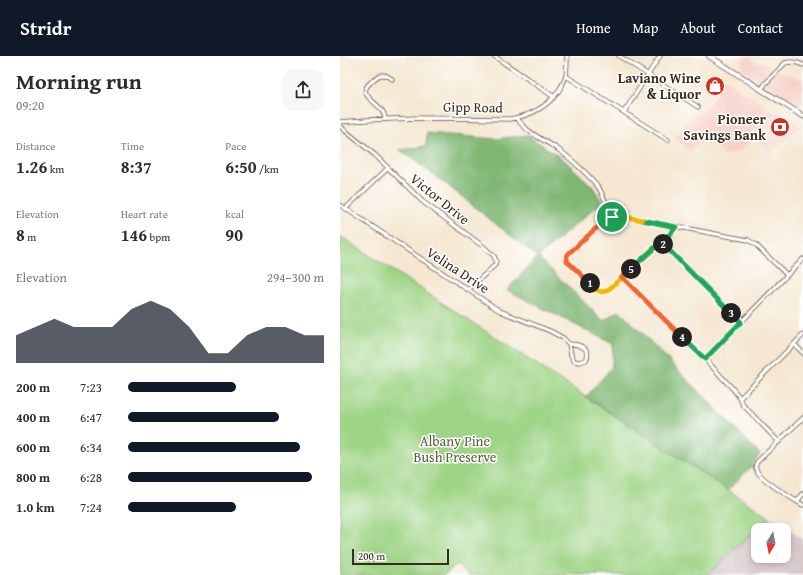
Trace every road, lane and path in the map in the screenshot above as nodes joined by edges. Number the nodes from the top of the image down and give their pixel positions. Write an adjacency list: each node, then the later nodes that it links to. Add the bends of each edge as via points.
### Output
1 (494, 56): 13 (street)
2 (567, 56): 10 (street, Gipp Road)
3 (619, 56): 9 (street)
4 (660, 56): 9 (street)
5 (710, 56): 12 (main road)
6 (788, 56): 7 (street)
7 (790, 62): 8 (street); 12 (street, via 783,65)
8 (803, 65)
9 (648, 74): 14 (street); 15 (street)
10 (566, 76): 13 (street, Gipp Road); 15 (street)
11 (392, 79): 18 (street, via 380,75 365,89 366,95 384,113)
12 (761, 90): 16 (main road)
13 (554, 97): 17 (street, Gipp Road, via 538,110)
14 (698, 107)
15 (624, 112): 20 (street)
16 (803, 116)
17 (518, 118): 18 (street, Gipp Road); 24 (street, via 525,128 559,150 594,182 602,193)
18 (385, 120): 19 (street, Gipp Road)
19 (340, 123): 21 (street, Victor Drive, via 342,128)
20 (668, 140)
21 (388, 168): 23 (street); 30 (street, Victor Drive, via 423,202 495,257 495,265)
22 (340, 205): 23 (street, Velina Drive)
23 (346, 208): 30 (street, Velina Drive)
24 (612, 217): 25 (street, via 627,217); 29 (street, via 569,253 567,259 599,292 607,291)
25 (676, 227): 26 (street); 28 (street, via 748,240)
26 (661, 242): 29 (street); 31 (street)
27 (803, 259): 28 (street)
28 (787, 275): 31 (street)
29 (622, 277): 36 (street)
30 (468, 290): 33 (street, Velina Drive, via 500,311 550,331)
31 (741, 322): 36 (street)
32 (803, 335): 34 (street)
33 (569, 344): 33 (street, Velina Drive, via 574,361 586,360 589,354 586,350 576,344)
34 (794, 344): 35 (street); 37 (street)
35 (803, 352)
36 (705, 359): 37 (street)
37 (740, 398): 39 (street, via 743,405)
38 (803, 418): 39 (street)
39 (779, 442): 41 (street, via 758,460 756,469 765,480)
40 (803, 494): 41 (street)
41 (796, 501): 42 (street)
42 (803, 505)

